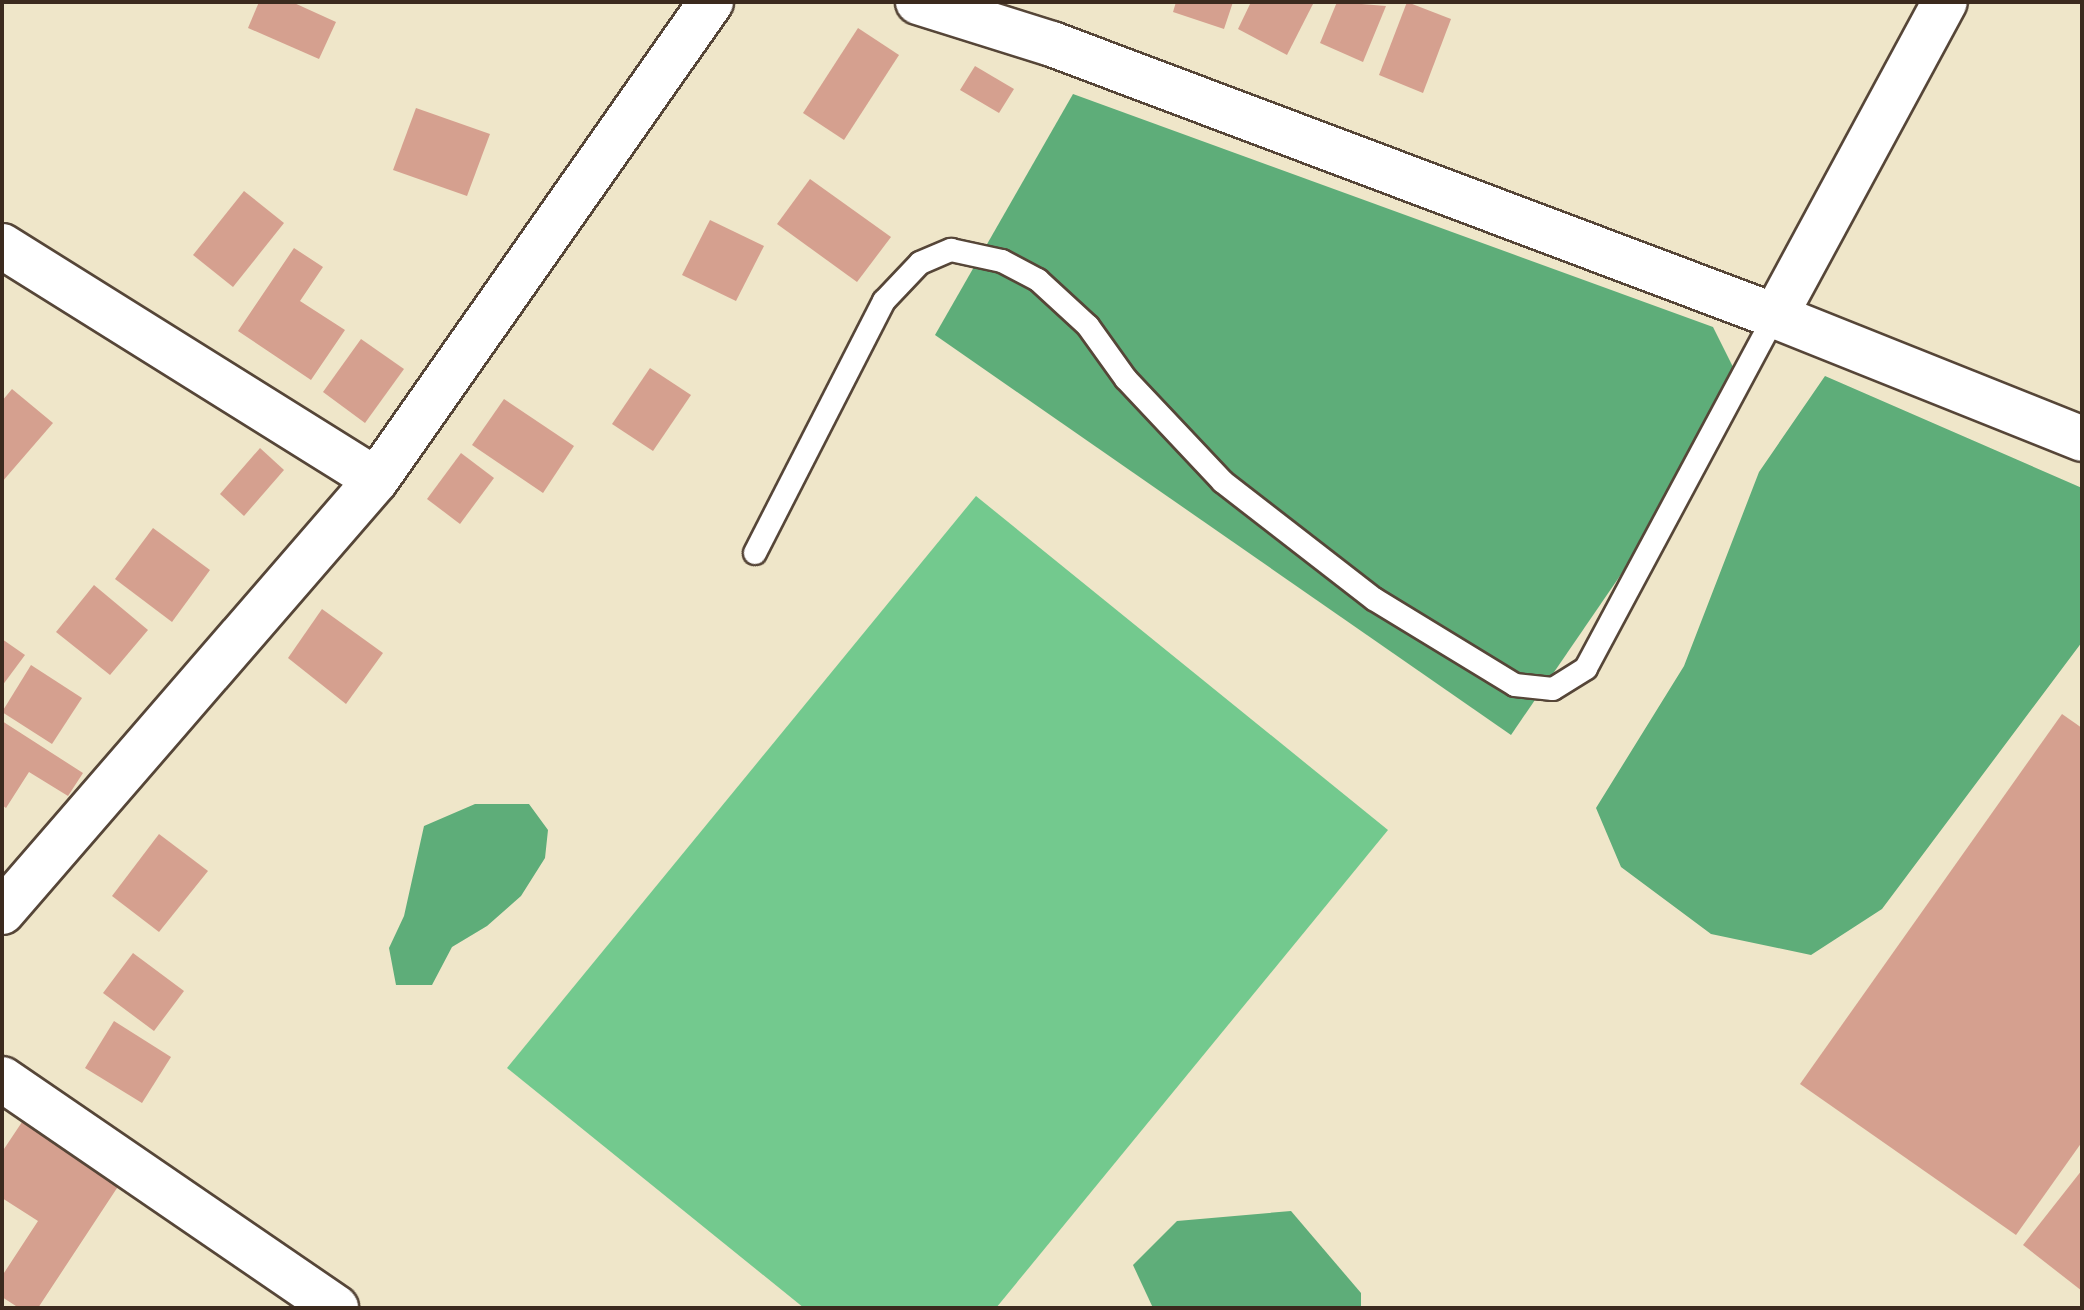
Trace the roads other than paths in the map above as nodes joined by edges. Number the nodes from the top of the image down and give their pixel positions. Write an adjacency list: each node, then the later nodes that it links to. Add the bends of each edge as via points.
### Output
1 (711, 2): 7 (street)
2 (918, 2): 5 (street, via 1052,44)
3 (1945, 2): 5 (street)
4 (2, 246): 7 (street)
5 (1775, 316): 6 (street); 8 (lane, via 1586,668 1553,689 1515,685 1374,599 1223,482 1126,379 1088,326 1038,280 1002,261 951,250 920,263 884,301)
6 (2082, 439)
7 (376, 480): 9 (street)
8 (755, 553)
9 (2, 912)
10 (2, 1079): 11 (street)
11 (336, 1308)

